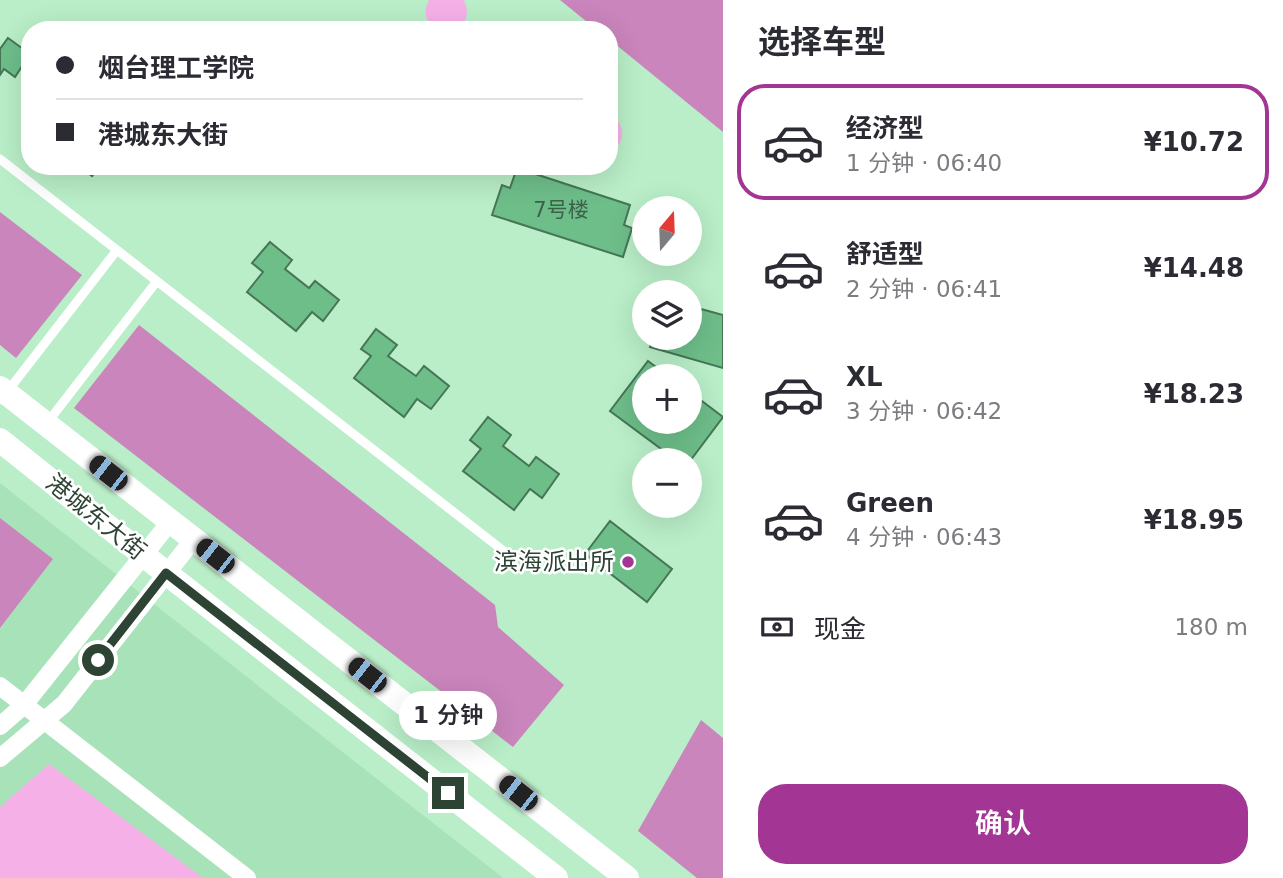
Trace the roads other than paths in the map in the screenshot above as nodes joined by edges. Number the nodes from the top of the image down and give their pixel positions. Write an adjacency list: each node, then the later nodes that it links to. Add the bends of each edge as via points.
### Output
1 (0, 159): 2 (lane)
2 (117, 250): 3 (lane); 4 (lane)
3 (157, 281): 5 (lane); 9 (lane)
4 (3, 390): 5 (main road, 港城东大街)
5 (46, 425): 7 (main road, 港城东大街)
6 (0, 440): 10 (main road, 港城东大街)
7 (170, 522): 8 (main road, 港城东大街); 10 (street)
8 (193, 540): 11 (street); 19 (main road, 港城东大街)
9 (505, 552)
10 (143, 555): 11 (main road, 港城东大街); 13 (street)
11 (166, 573): 14 (street, via 64,704); 18 (main road, 港城东大街)
12 (0, 686): 13 (street)
13 (24, 705): 14 (street); 15 (street)
14 (45, 720): 16 (street); 17 (street)
15 (0, 726)
16 (0, 758)
17 (247, 878)
18 (556, 878)
19 (627, 878)

